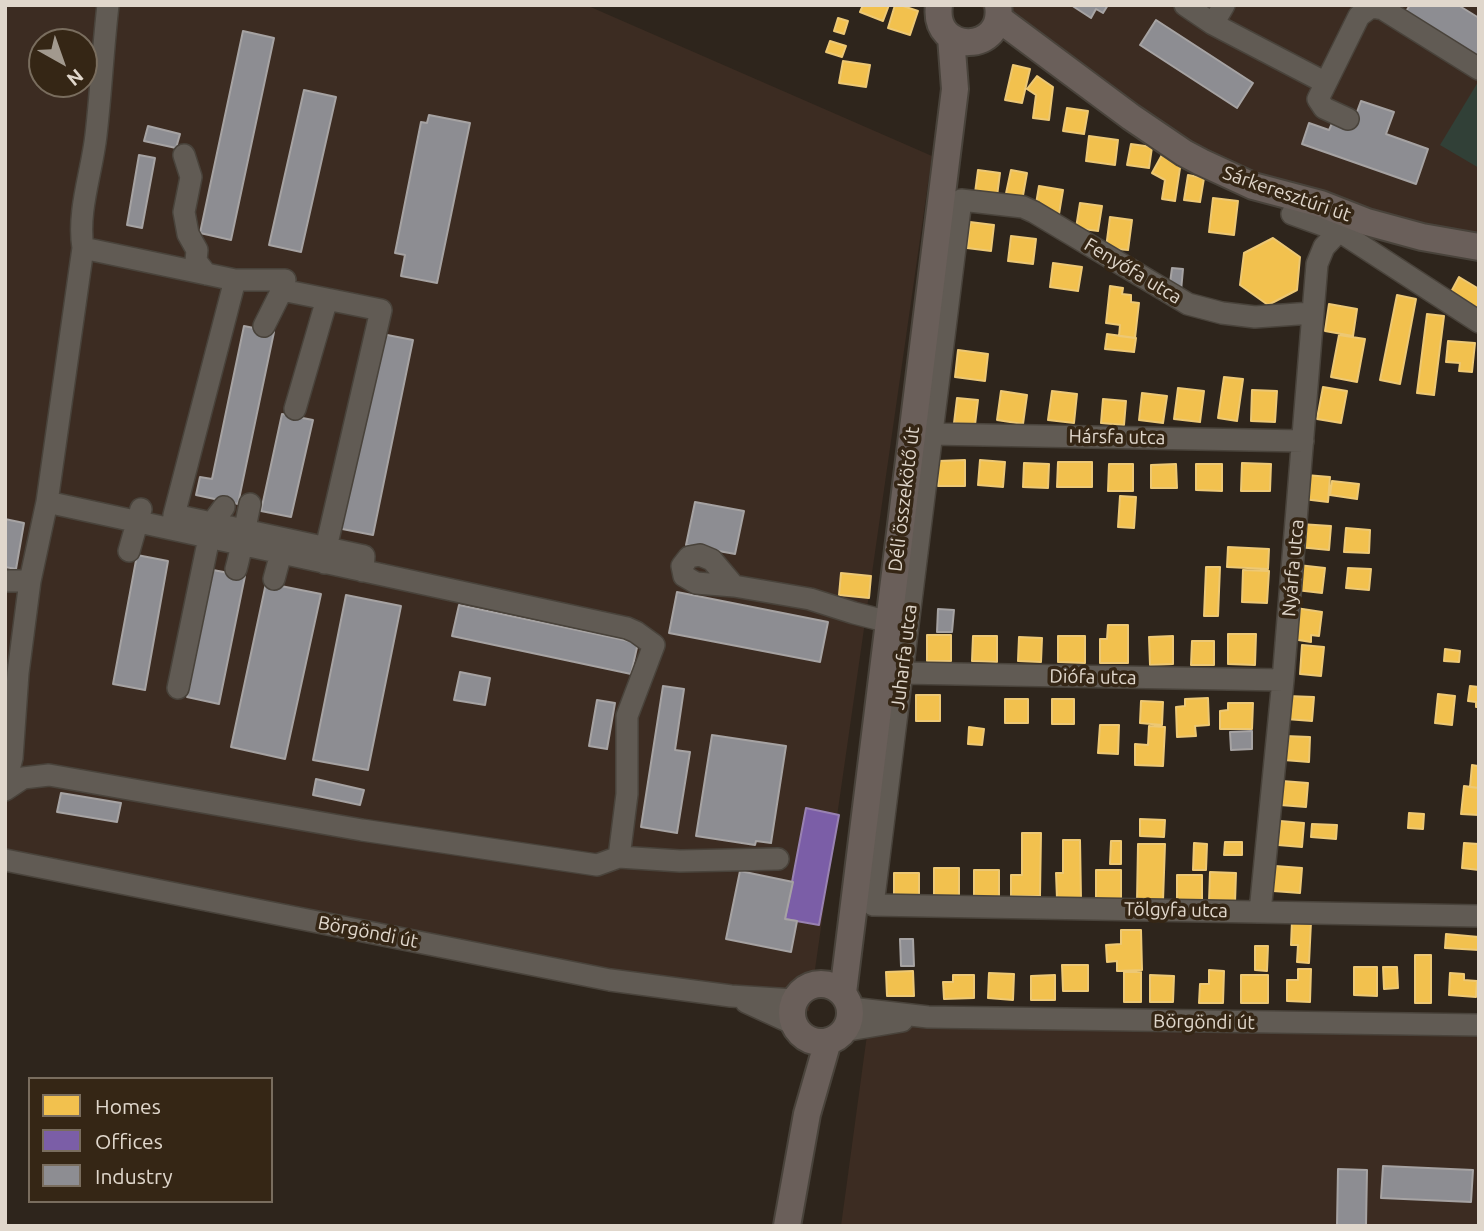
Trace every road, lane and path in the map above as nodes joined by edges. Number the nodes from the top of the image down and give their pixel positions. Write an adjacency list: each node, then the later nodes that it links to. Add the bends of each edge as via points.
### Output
1 (108, 5): 14 (street, via 96,137 80,231)
2 (1185, 5): 4 (street)
3 (938, 6): 5 (main road, via 943,29)
4 (1218, 14): 7 (street)
5 (983, 27): 13 (main road, Sárkeresztúri út, via 1044,53 1184,153 1253,186 1394,230); 38 (main road, Déli összekötő út, via 955,89)
6 (1479, 69): 7 (street, via 1383,9 1371,7 1359,16)
7 (1326, 83): 8 (street, via 1318,99 1324,108)
8 (1348, 119)
9 (184, 155): 15 (street, via 191,177 184,212 188,234 197,250 196,261)
10 (961, 200): 19 (street, Fenyőfa utca, via 1034,212 1188,304 1255,317); 23 (street, Juharfa utca)
11 (1292, 214): 12 (street, Sárkeresztúri út)
12 (1339, 231): 19 (street, Nyárfa utca, via 1324,247 1317,264); 20 (street, Sárkeresztúri út)
13 (1479, 247)
14 (83, 248): 15 (street); 25 (street)
15 (206, 274): 16 (street)
16 (235, 280): 17 (street, via 285,280); 27 (street)
17 (282, 290): 18 (street); 21 (street)
18 (327, 299): 22 (street); 32 (street, via 381,310)
19 (1312, 313): 24 (street, Nyárfa utca)
20 (1479, 322)
21 (264, 326)
22 (295, 409)
23 (931, 434): 24 (street, Hársfa utca); 39 (street, Juharfa utca)
24 (1303, 441): 41 (street, Nyárfa utca)
25 (47, 502): 28 (street); 36 (street)
26 (250, 504): 29 (street)
27 (197, 521): 28 (street); 29 (street); 42 (street)
28 (136, 522): 31 (street)
29 (243, 538): 30 (street); 33 (street)
30 (283, 539): 32 (street); 34 (street)
31 (129, 551)
32 (326, 556): 45 (street, via 363,571 627,628 654,645 627,716 627,794)
33 (236, 569)
34 (274, 579)
35 (5, 581): 36 (street)
36 (30, 582): 40 (street)
37 (734, 586): 38 (street, via 810,600)
38 (889, 622): 48 (main road, Déli összekötő út)
39 (902, 673): 41 (street, Diófa utca); 48 (street, Juharfa utca)
40 (12, 675): 43 (street, via 12,758)
41 (1283, 680): 49 (street, Nyárfa utca)
42 (178, 688)
43 (5, 784)
44 (5, 790): 45 (street, via 23,778 49,775 362,830 597,864)
45 (620, 857): 46 (street)
46 (778, 859)
47 (5, 860): 51 (street, Börgöndi út, via 610,980 731,996)
48 (863, 907): 49 (street, Tölgyfa utca); 51 (main road, Déli összekötő út)
49 (1260, 912): 50 (street, Tölgyfa utca)
50 (1479, 916)
51 (822, 1015): 52 (street, Börgöndi út, via 866,1026 928,1017); 53 (main road, Déli összekötő út)
52 (1479, 1025)
53 (787, 1226)

